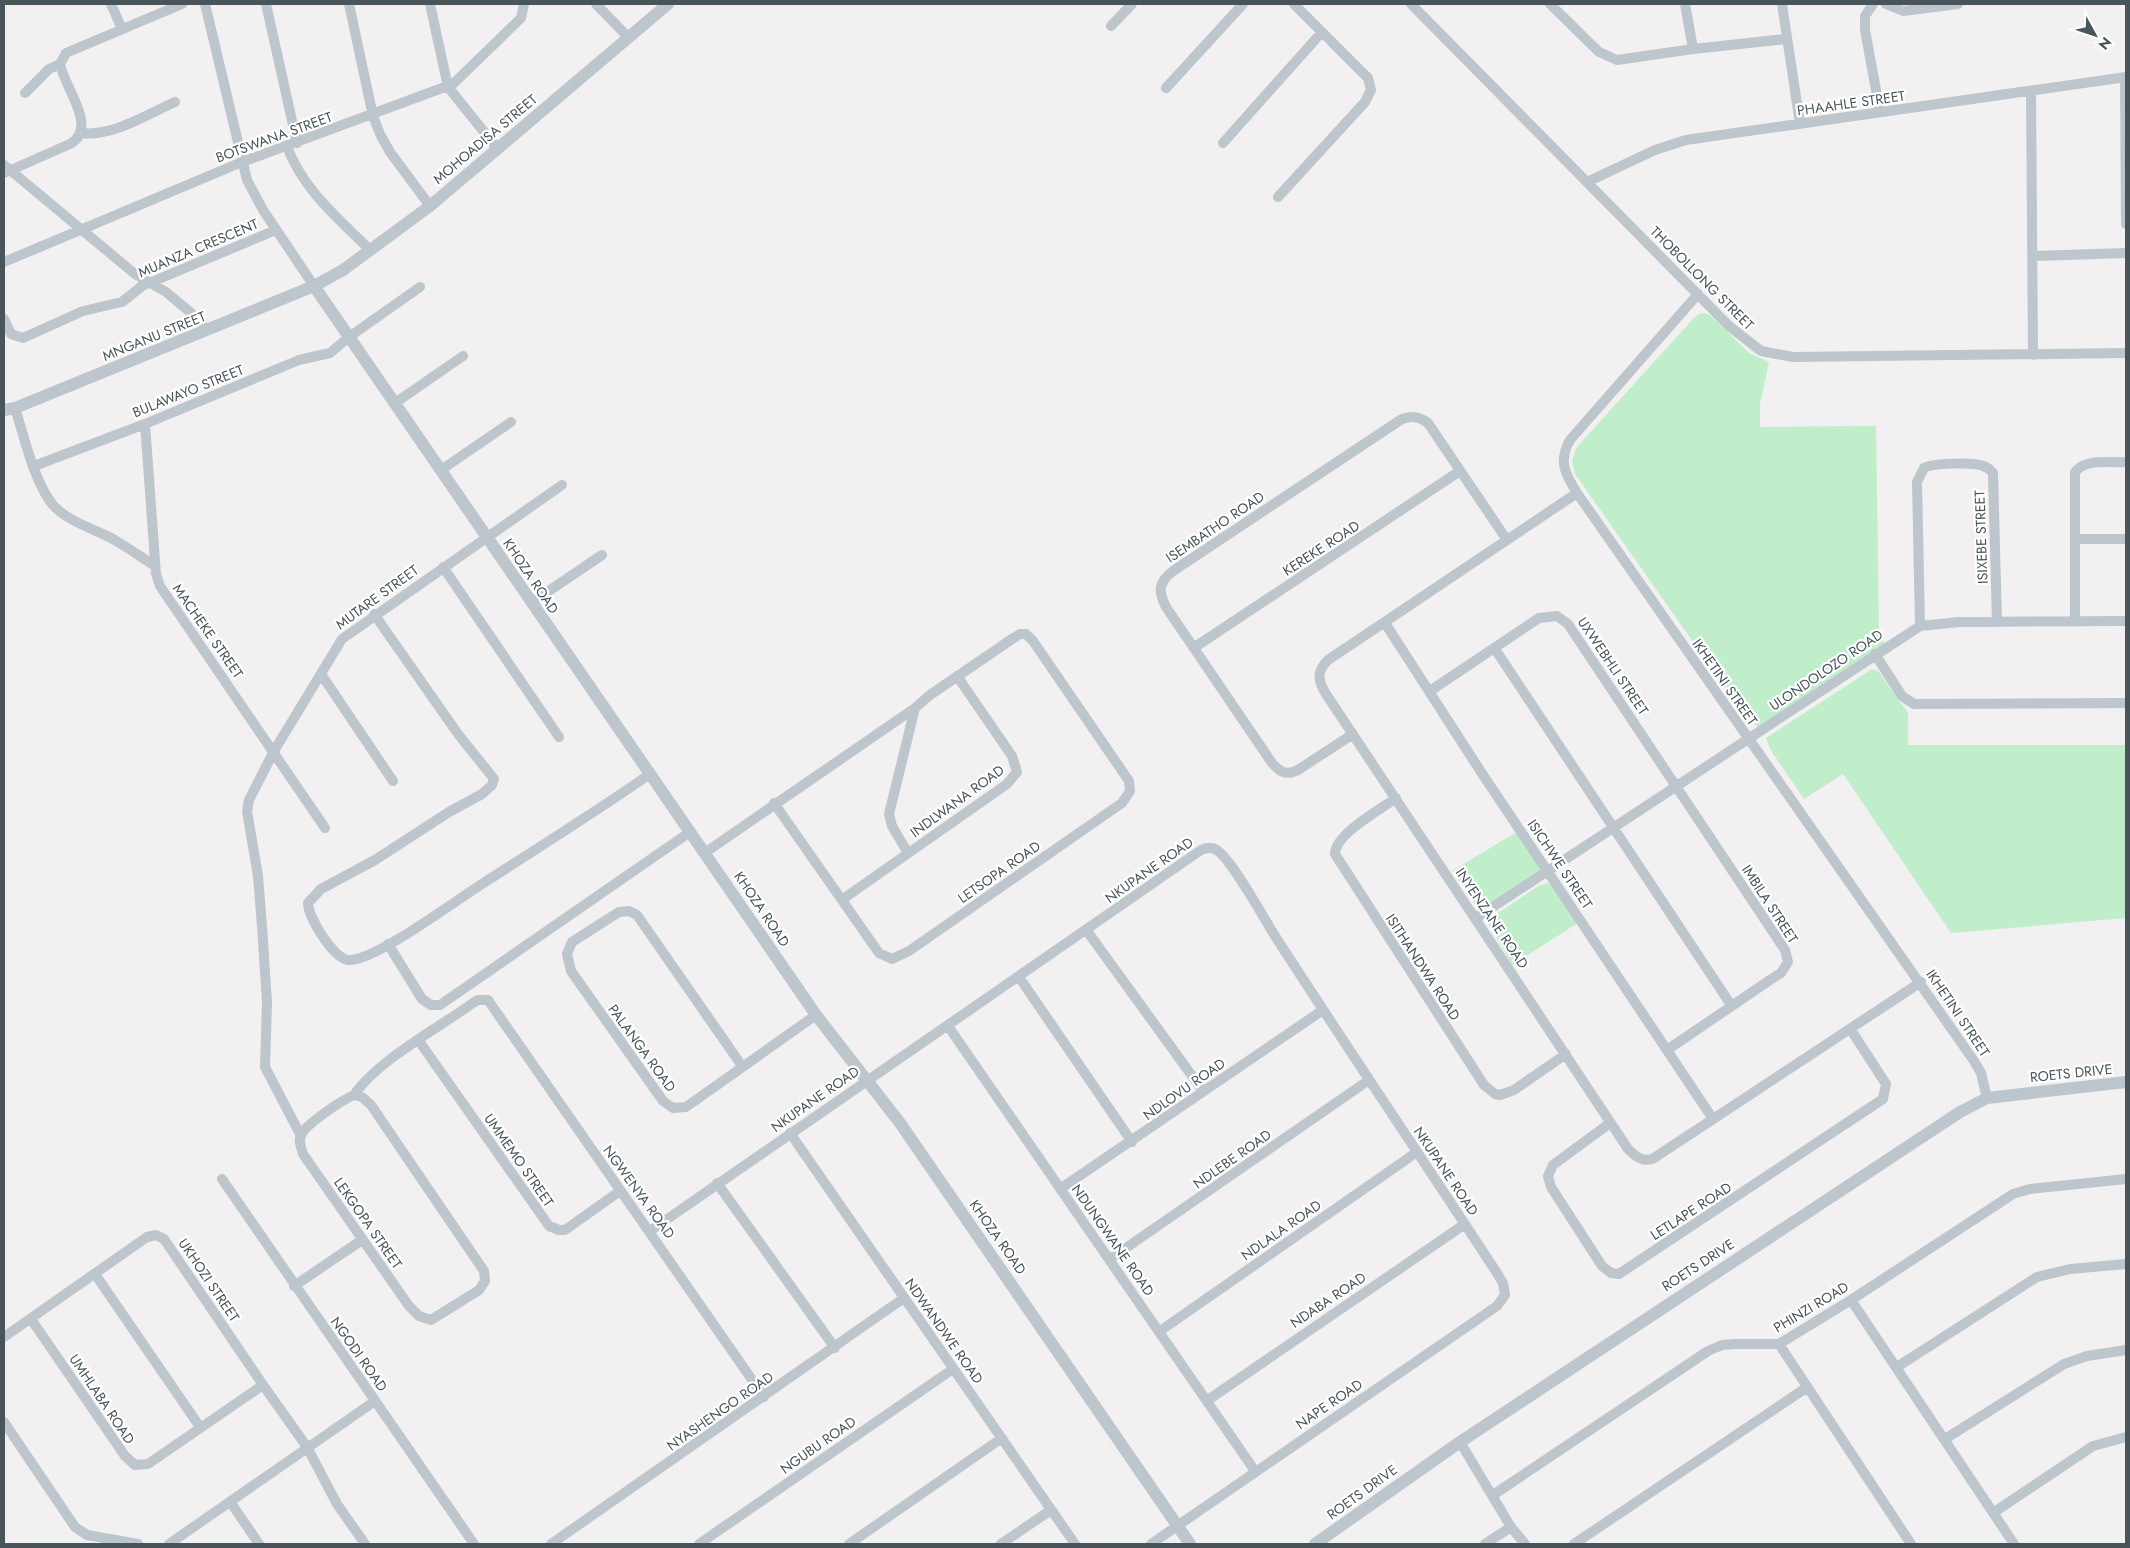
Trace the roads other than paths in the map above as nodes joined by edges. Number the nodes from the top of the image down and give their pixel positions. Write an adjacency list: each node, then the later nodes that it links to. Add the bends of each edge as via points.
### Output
1 (111, 4): 21 (street)
2 (182, 4): 21 (street)
3 (205, 4): 40 (street)
4 (266, 4): 38 (street)
5 (349, 4): 34 (street)
6 (430, 4): 28 (street)
7 (524, 4): 28 (street, BOTSWANA STREET, via 521,18 463,77)
8 (596, 4): 23 (street)
9 (668, 4): 23 (street, MOHOADISA STREET)
10 (1132, 4): 20 (street)
11 (1243, 4): 29 (street)
12 (1294, 4): 22 (street)
13 (1411, 4): 42 (street, THOBOLLONG STREET)
14 (1550, 4): 25 (street, via 1599,52 1612,59 1624,61)
15 (1685, 4): 25 (street)
16 (1782, 4): 24 (street)
17 (1873, 4): 33 (street, via 1865,16 1865,30)
18 (1886, 4): 19 (street, via 1903,11)
19 (1958, 4)
20 (1111, 26)
21 (122, 29): 26 (street, via 66,53)
22 (1322, 32): 37 (street); 43 (street, via 1368,78 1372,86 1365,102)
23 (628, 37): 39 (street, MOHOADISA STREET)
24 (1786, 39): 25 (street); 35 (street)
25 (1693, 49)
26 (60, 64): 31 (street, via 49,69); 36 (street, via 83,122)
27 (2126, 77): 30 (street, PHAAHLE STREET); 45 (street)
28 (448, 87): 34 (street, BOTSWANA STREET); 39 (street)
29 (1166, 88)
30 (2031, 91): 33 (street, PHAAHLE STREET); 50 (street)
31 (25, 93)
32 (175, 102): 36 (street, via 106,132)
33 (1880, 112): 35 (street, PHAAHLE STREET)
34 (373, 116): 38 (street, BOTSWANA STREET); 44 (street, via 390,152)
35 (1800, 124): 42 (street, PHAAHLE STREET, via 1675,143)
36 (81, 133): 41 (street, via 70,144)
37 (1223, 143)
38 (292, 145): 40 (street, BOTSWANA STREET); 48 (street, via 296,170 307,185)
39 (497, 148): 44 (street, MOHOADISA STREET)
40 (242, 162): 46 (street, BOTSWANA STREET); 47 (street, via 254,195)
41 (6, 170): 46 (street)
42 (1587, 182): 55 (street, THOBOLLONG STREET)
43 (1278, 197)
44 (430, 206): 48 (street, MOHOADISA STREET)
45 (2126, 224)
46 (81, 230): 51 (street, BOTSWANA STREET); 52 (street)
47 (276, 230): 52 (street, MUANZA CRESCENT); 53 (street)
48 (371, 251): 53 (street, MOHOADISA STREET)
49 (2126, 253): 50 (street)
50 (2034, 256): 60 (street)
51 (4, 262)
52 (150, 283): 56 (street, MUANZA CRESCENT, via 122,302 83,310 23,338 11,334); 57 (street)
53 (314, 286): 58 (street, KHOZA ROAD); 63 (street, MNGANU STREET)
54 (420, 287): 58 (street, BULAWAYO STREET)
55 (1698, 294): 60 (street, THOBOLLONG STREET, via 1751,345 1781,356); 71 (street, IKHETINI STREET, via 1570,440 1562,458 1563,468)
56 (4, 319)
57 (202, 322)
58 (349, 337): 62 (street, KHOZA ROAD); 65 (street, BULAWAYO STREET, via 326,356 299,360)
59 (2126, 353): 60 (street, THOBOLLONG STREET)
60 (2034, 355)
61 (462, 356): 62 (street)
62 (395, 403): 68 (street, KHOZA ROAD)
63 (9, 409): 67 (street)
64 (511, 422): 68 (street)
65 (145, 424): 67 (street, BULAWAYO STREET); 77 (street, MACHEKE STREET)
66 (2126, 462): 75 (street, via 2084,464 2075,472)
67 (34, 466): 77 (street, via 53,505)
68 (441, 470): 72 (street, KHOZA ROAD)
69 (1460, 472): 74 (street, ISEMBATHO ROAD); 86 (street, KEREKE ROAD); 86 (street, ISEMBATHO ROAD, via 1435,431 1423,419 1409,417 1393,425 1166,576 1159,587 1160,593 1166,607)
70 (562, 485): 72 (street, MUTARE STREET)
71 (1577, 493): 74 (street, INYENZANE ROAD); 96 (street, IKHETINI STREET)
72 (487, 537): 78 (street, MUTARE STREET); 79 (street, KHOZA ROAD)
73 (2126, 539): 75 (street)
74 (1507, 540): 82 (street, INYENZANE ROAD)
75 (2076, 540): 84 (street)
76 (602, 555): 79 (street)
77 (155, 566): 97 (street, MACHEKE STREET, via 160,586)
78 (443, 567): 80 (street, MUTARE STREET); 95 (street)
79 (531, 603): 98 (street, KHOZA ROAD)
80 (374, 614): 89 (street, MUTARE STREET, via 342,639); 112 (street, via 458,734 493,777 492,785 482,794 321,889 308,903 310,915 332,950 347,960 365,956)
81 (2126, 621): 84 (street, ULONDOLOZO ROAD)
82 (1385, 622): 91 (street, ISICHWE STREET); 94 (street, INYENZANE ROAD, via 1328,660 1319,673 1321,686)
83 (1998, 622): 84 (street, ULONDOLOZO ROAD); 85 (street, ULONDOLOZO ROAD); 85 (street, ISIXEBE STREET, via 1993,473 1978,464 1933,465 1924,468 1917,482)
84 (2076, 622)
85 (1920, 626): 88 (street, ULONDOLOZO ROAD)
86 (1195, 647): 94 (street, ISEMBATHO ROAD, via 1272,763 1282,772 1298,770)
87 (1495, 649): 91 (street, UXWEBHLI STREET); 100 (street, UXWEBHLI STREET, via 1539,618 1561,617); 103 (street)
88 (1875, 654): 92 (street, via 1894,686 1908,702 1914,704); 96 (street, ULONDOLOZO ROAD)
89 (320, 674): 97 (street, MUTARE STREET); 99 (street)
90 (958, 676): 93 (street); 107 (street, INDLWANA ROAD, via 1012,756 1017,772 1007,784); 109 (street, LETSOPA ROAD, via 1020,634 1026,634 1129,781 1128,795 1119,806 896,958 886,958 879,952)
91 (1430, 692): 108 (street, ISICHWE STREET)
92 (2126, 703)
93 (915, 708): 102 (street); 107 (street, via 889,814 892,826)
94 (1352, 734): 101 (street, INYENZANE ROAD)
95 (559, 737)
96 (1748, 739): 100 (street, ULONDOLOZO ROAD); 114 (street, IKHETINI STREET)
97 (274, 751): 104 (street, MACHEKE STREET); 133 (street, LEKGOPA STREET, via 249,800 247,811 258,876 262,926 267,1003 265,1067)
98 (650, 774): 105 (street, KHOZA ROAD); 112 (street)
99 (393, 781)
100 (1676, 786): 103 (street, ULONDOLOZO ROAD); 115 (street, IMBILA STREET, via 1788,956 1781,973)
101 (1396, 798): 110 (street, INYENZANE ROAD); 122 (street, ISITHANDWA ROAD, via 1341,838 1335,854 1478,1076 1488,1090 1495,1094 1507,1093)
102 (774, 803): 106 (street); 109 (street, LETSOPA ROAD)
103 (1614, 826): 108 (street, ULONDOLOZO ROAD); 115 (street)
104 (325, 828)
105 (690, 832): 106 (street, KHOZA ROAD); 112 (street, via 440,1005 431,1005 422,999)
106 (706, 852): 117 (street, KHOZA ROAD)
107 (908, 853): 109 (street, INDLWANA ROAD)
108 (1548, 870): 110 (street, ULONDOLOZO ROAD); 121 (street, ISICHWE STREET)
109 (843, 899)
110 (1476, 918): 122 (street, INYENZANE ROAD)
111 (1088, 931): 113 (street, NKUPANE ROAD); 116 (street, NKUPANE ROAD, via 1201,850 1215,849 1226,859); 127 (street)
112 (388, 944)
113 (1019, 977): 118 (street, NKUPANE ROAD); 134 (street)
114 (1921, 982): 119 (street, INYENZANE ROAD); 129 (street, IKHETINI STREET, via 1981,1073)
115 (1731, 1005): 121 (street, IMBILA STREET)
116 (1323, 1010): 125 (street, NKUPANE ROAD); 127 (street, NDLOVU ROAD)
117 (816, 1014): 123 (street, PALANGA ROAD); 124 (street, KHOZA ROAD)
118 (948, 1026): 124 (street, NKUPANE ROAD); 139 (street, NDUNGWANE ROAD)
119 (1851, 1030): 130 (street, INYENZANE ROAD); 131 (street, LETLAPE ROAD, via 1886,1084 1886,1095 1880,1103 1618,1274 1602,1266 1550,1187 1548,1176 1553,1164)
120 (419, 1041): 128 (street, via 376,1071); 140 (street, UMMEMO STREET, via 549,1226 565,1230); 140 (street, NGWENYA ROAD, via 473,1003 484,1000 491,1003)
121 (1667, 1050): 130 (street, ISICHWE STREET)
122 (1566, 1054): 131 (street, INYENZANE ROAD)
123 (742, 1066): 123 (street, PALANGA ROAD, via 686,1107 673,1108 663,1101 576,980 567,961 568,947 619,912 628,911 637,916)
124 (866, 1080): 132 (street, NKUPANE ROAD); 176 (street, KHOZA ROAD, via 900,1123)
125 (1369, 1080): 135 (street, NKUPANE ROAD); 144 (street, NDLEBE ROAD)
126 (2126, 1082): 129 (street, ROETS DRIVE)
127 (1203, 1092): 134 (street, NDLOVU ROAD)
128 (354, 1095): 133 (street, via 308,1126); 143 (street, LEKGOPA STREET, via 371,1105 482,1268 485,1278 482,1287 434,1320 425,1320 412,1309)
129 (1987, 1098): 169 (street, ROETS DRIVE, via 1938,1126)
130 (1713, 1119): 131 (street, INYENZANE ROAD, via 1650,1160 1634,1155)
131 (1610, 1122)
132 (790, 1134): 138 (street, NKUPANE ROAD); 148 (street, NDWANDWE ROAD)
133 (300, 1136): 143 (street, LEKGOPA STREET, via 303,1154)
134 (1132, 1142): 139 (street, NDLOVU ROAD)
135 (1417, 1152): 141 (street, NKUPANE ROAD); 152 (street, NDLALA ROAD)
136 (222, 1179): 147 (street, NGODI ROAD)
137 (2126, 1179): 149 (street, PHINZI ROAD, via 2030,1189 2013,1194)
138 (717, 1183): 142 (street, NKUPANE ROAD); 155 (street)
139 (1060, 1189): 144 (street, NDUNGWANE ROAD)
140 (620, 1191): 142 (street, NGWENYA ROAD)
141 (1465, 1224): 150 (street, NKUPANE ROAD, via 1503,1283 1505,1295); 162 (street, NDABA ROAD)
142 (650, 1231): 161 (street, NGWENYA ROAD)
143 (362, 1240): 147 (street)
144 (1110, 1259): 152 (street, NDUNGWANE ROAD)
145 (2126, 1264): 157 (street, via 2070,1269 2037,1276)
146 (95, 1274): 151 (street, UKHOZI STREET); 159 (street, UKHOZI STREET, via 147,1237 156,1235 164,1239); 165 (street)
147 (294, 1286): 163 (street, NGODI ROAD)
148 (904, 1298): 155 (street, NYASHENGO ROAD); 158 (street, NDWANDWE ROAD)
149 (1851, 1300): 154 (street, PHINZI ROAD); 157 (street)
150 (1497, 1306): 171 (street, NAPE ROAD)
151 (31, 1318): 153 (street, UKHOZI STREET); 165 (street, UMHLABA ROAD, via 131,1463 148,1464)
152 (1160, 1331): 162 (street, NDUNGWANE ROAD)
153 (4, 1337)
154 (1779, 1344): 160 (street); 172 (street, PHINZI ROAD, via 1735,1344 1714,1348)
155 (835, 1348): 161 (street, NYASHENGO ROAD)
156 (2126, 1350): 168 (street, via 2087,1356 2059,1366)
157 (1897, 1367): 168 (street)
158 (953, 1369): 167 (street, NDWANDWE ROAD); 185 (street, NGUBU ROAD)
159 (263, 1385): 165 (street, UMHLABA ROAD); 170 (street, UKHOZI STREET)
160 (1806, 1388): 194 (street); 195 (street)
161 (764, 1397): 184 (street, NYASHENGO ROAD)
162 (1208, 1400): 171 (street, NDUNGWANE ROAD)
163 (375, 1401): 170 (street); 183 (street, NGODI ROAD)
164 (4, 1422): 178 (street, via 75,1527 87,1535)
165 (200, 1427)
166 (2126, 1437): 175 (street, via 2094,1446)
167 (1002, 1438): 174 (street, NDWANDWE ROAD); 186 (street)
168 (1945, 1439): 175 (street)
169 (1460, 1442): 172 (street); 191 (street, ROETS DRIVE)
170 (307, 1447): 173 (street); 182 (street, UKHOZI STREET, via 337,1504)
171 (1255, 1470): 176 (street, NAPE ROAD)
172 (1493, 1494): 177 (street)
173 (231, 1503): 180 (street); 181 (street)
174 (1051, 1510): 187 (street); 188 (street, NDWANDWE ROAD)
175 (1994, 1513): 196 (street)
176 (1177, 1526): 189 (street, NAPE ROAD); 190 (street, KHOZA ROAD)
177 (1511, 1526): 192 (street); 193 (street)
178 (114, 1542): 179 (street)
179 (138, 1544)
180 (169, 1544)
181 (259, 1544)
182 (365, 1544)
183 (474, 1544)
184 (551, 1544)
185 (699, 1544)
186 (849, 1544)
187 (1001, 1544)
188 (1075, 1544)
189 (1151, 1544)
190 (1190, 1544)
191 (1315, 1544)
192 (1485, 1544)
193 (1525, 1544)
194 (1574, 1544)
195 (1911, 1544)
196 (2014, 1544)

